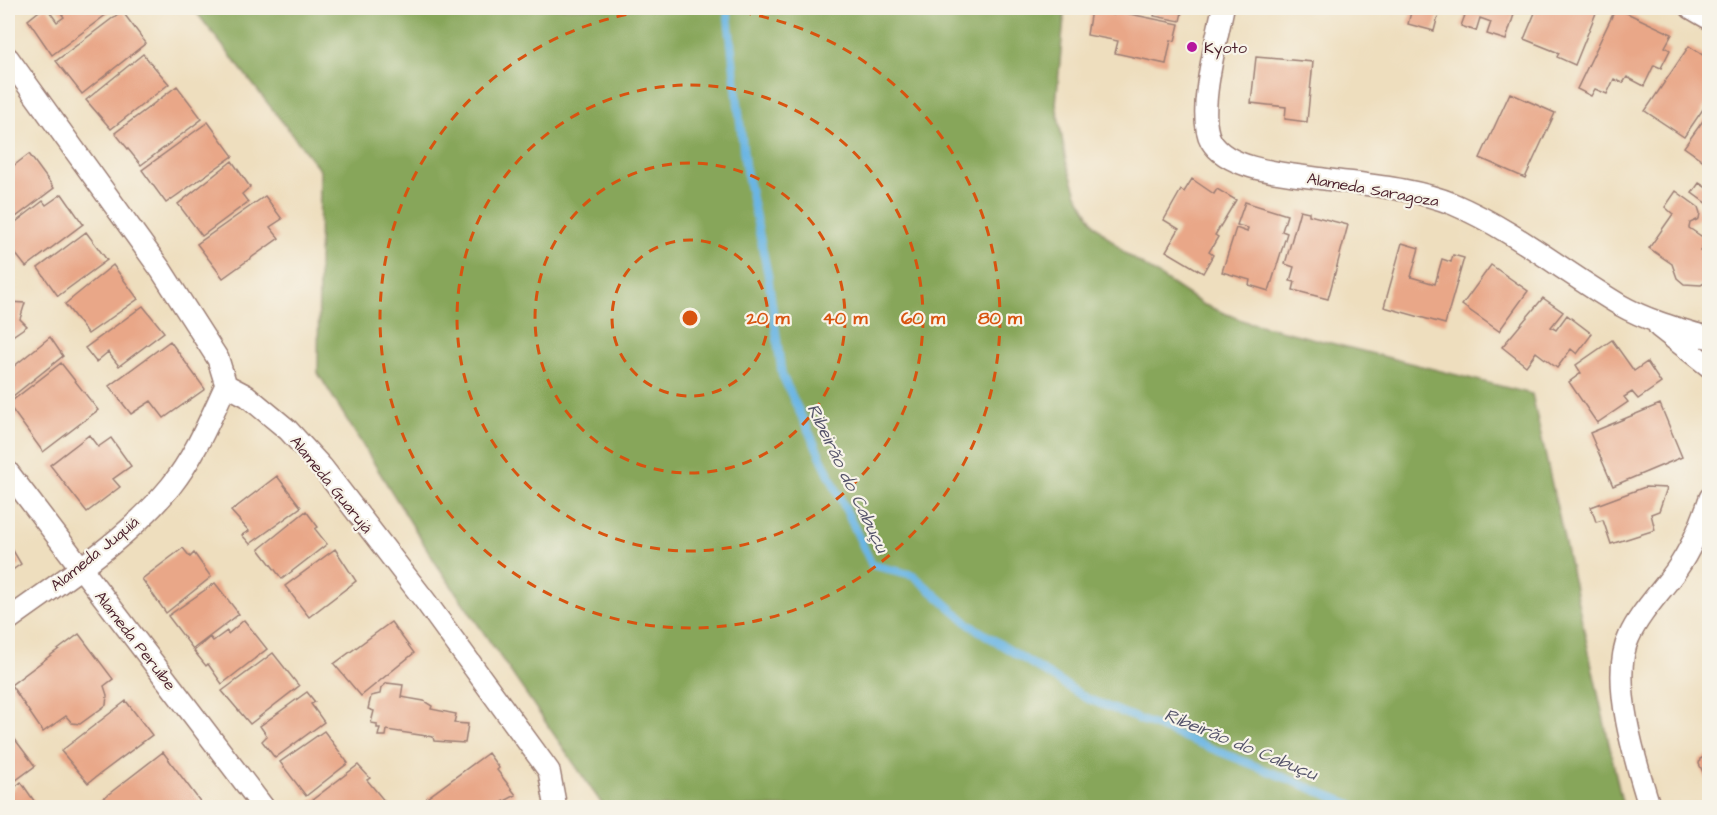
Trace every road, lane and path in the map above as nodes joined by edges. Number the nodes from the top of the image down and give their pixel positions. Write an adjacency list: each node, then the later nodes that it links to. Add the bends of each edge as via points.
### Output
1 (1223, 8): 5 (street, Alameda Saragoza, via 1205,123 1212,142 1224,155 1254,168 1403,191 1450,203 1503,227 1621,305)
2 (1691, 8): 3 (street)
3 (1710, 19)
4 (8, 58): 8 (street, via 161,270 218,359)
5 (1649, 319): 6 (street, Alameda Saragoza); 7 (street, Alameda Saragoza)
6 (1710, 338)
7 (1710, 367)
8 (226, 385): 11 (street, Alameda Juquiá, via 198,443 171,485 135,523); 14 (street, Alameda Guarujá, via 248,396 288,430 322,467 549,771)
9 (8, 472): 11 (street, Alameda Peruíbe)
10 (1710, 498): 15 (street, via 1678,567 1628,637 1620,664 1621,687)
11 (80, 568): 12 (street, Alameda Juquiá); 13 (street, Alameda Peruíbe)
12 (8, 620)
13 (264, 807)
14 (556, 807)
15 (1650, 807)

